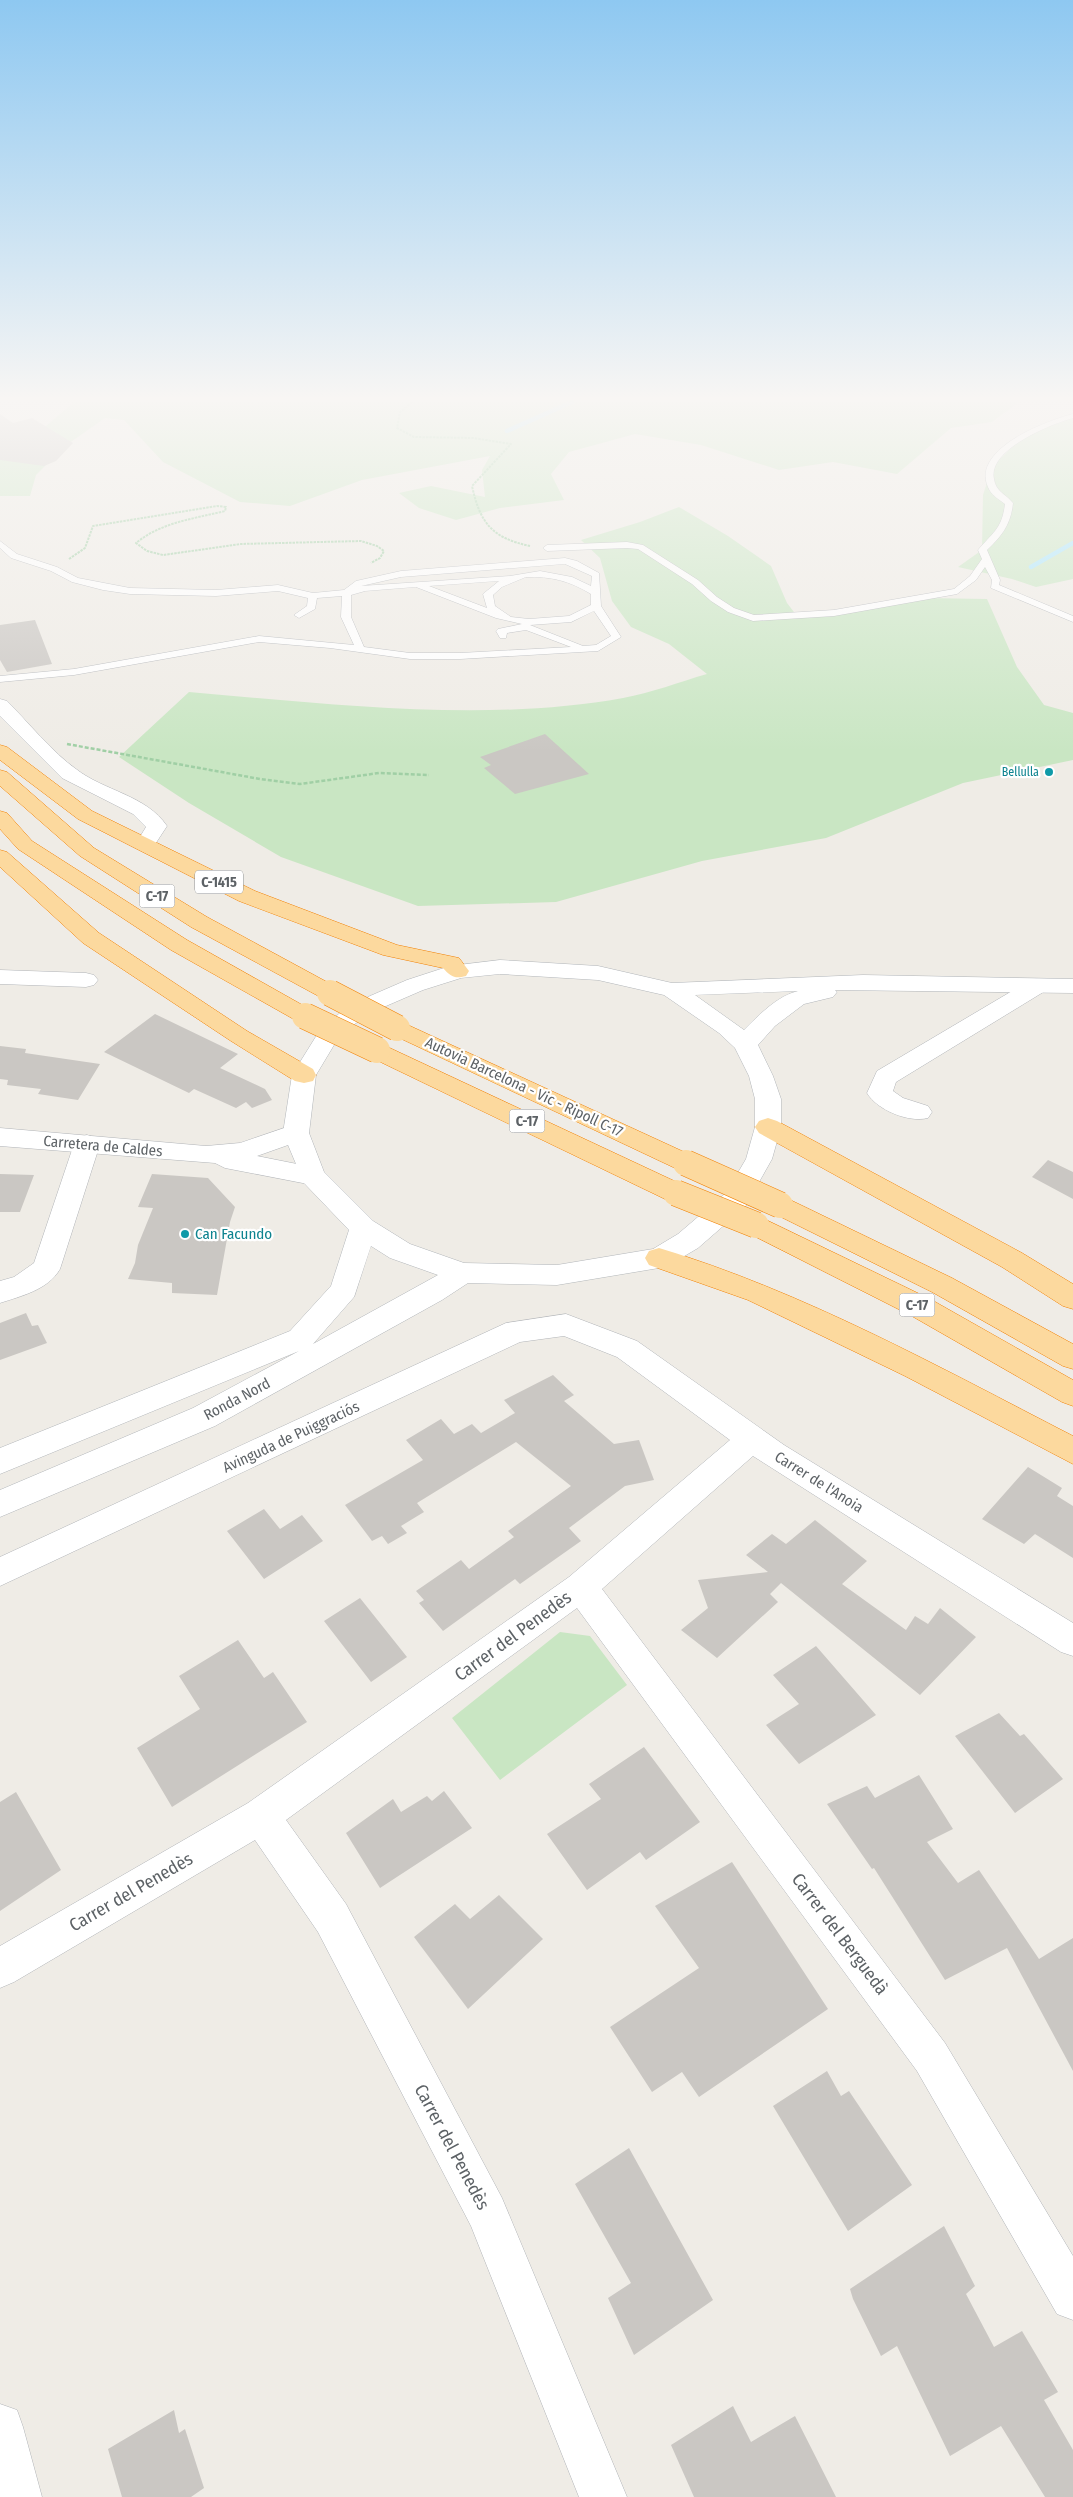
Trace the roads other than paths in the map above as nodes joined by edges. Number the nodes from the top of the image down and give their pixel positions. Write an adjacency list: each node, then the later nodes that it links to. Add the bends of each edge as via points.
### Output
1 (1007, 519): 4 (lane, via 1004,529 982,550)
2 (0, 544): 12 (lane, via 14,556 54,569 75,580 130,591 216,593 278,588)
3 (547, 548): 9 (lane, via 640,547 695,582 714,600 753,618 834,613)
4 (986, 559): 8 (lane, via 996,580); 9 (lane, via 973,578)
5 (392, 576): 7 (lane); 10 (lane, via 565,561 596,575); 11 (lane, via 359,583)
6 (516, 577): 7 (lane); 10 (lane, via 535,574 561,576 582,583); 16 (lane, via 497,585 488,594 491,608)
7 (416, 584): 11 (lane, via 364,588); 16 (lane)
8 (985, 587): 9 (lane); 15 (lane)
9 (957, 591)
10 (595, 592): 13 (lane)
11 (347, 593): 12 (lane); 19 (lane, via 346,617)
12 (314, 596): 14 (lane, via 312,607)
13 (596, 606): 16 (lane, via 572,619 552,622); 20 (lane, via 616,637 598,648)
14 (299, 615)
15 (1073, 619)
16 (508, 620): 17 (lane)
17 (526, 627): 18 (lane, via 502,631); 20 (lane)
18 (503, 636)
19 (360, 649): 20 (lane, via 410,656); 21 (lane, via 259,639 74,672)
20 (584, 649)
21 (0, 679)
22 (0, 705): 26 (street, via 69,774 140,810 157,826)
23 (0, 752): 26 (highway, C-1415, via 85,815)
24 (0, 776): 50 (highway, Autovia Barcelona - Vic - Ripoll C-17 / C-17, bridge, via 87,852 199,922 397,1028 780,1205 942,1285)
25 (0, 817): 51 (highway, Autovia Barcelona - Vic - Ripoll C-17 / C-17, bridge, via 26,845 171,939 305,1016 676,1193 756,1225 920,1307)
26 (145, 845): 28 (highway, C-1415, via 247,896 391,950 451,964)
27 (0, 856): 36 (highway, via 91,938)
28 (458, 971): 34 (street, via 500,967 544,968 598,973); 36 (street, via 378,1000 348,1018 328,1035)
29 (0, 977): 30 (street)
30 (86, 980)
31 (863, 982): 32 (street); 34 (street); 35 (street, via 796,1000 767,1021)
32 (1037, 986): 33 (street); 37 (street, via 886,1077 880,1093 894,1104)
33 (1073, 986)
34 (672, 990): 35 (street)
35 (745, 1044): 38 (street, via 768,1099)
36 (304, 1075): 39 (street)
37 (919, 1112)
38 (768, 1127): 45 (street, via 759,1159 736,1200 688,1241); 48 (highway, via 1012,1260)
39 (296, 1134): 42 (street, via 242,1152); 43 (street)
40 (0, 1137): 41 (street, Carretera de Caldes)
41 (87, 1144): 42 (street, Carretera de Caldes); 47 (street, via 46,1268 24,1284)
42 (206, 1154): 43 (street)
43 (313, 1176): 44 (street)
44 (363, 1228): 46 (street, via 400,1251); 54 (street, Ronda Nord, via 344,1290 300,1339)
45 (659, 1258): 46 (street, via 557,1275); 53 (highway, via 758,1293 915,1368)
46 (463, 1272): 55 (street, Ronda Nord, via 432,1293 204,1417)
47 (0, 1292)
48 (1073, 1298)
49 (566, 1325): 52 (street, Carrer de l'Anoia, via 627,1349); 56 (street, Avinguda de Puiggraciós, via 516,1331)
50 (1073, 1358)
51 (1073, 1394)
52 (752, 1439): 57 (street, Carrer del Penedès); 58 (street, Carrer de l'Anoia)
53 (1073, 1451)
54 (0, 1462)
55 (0, 1504)
56 (10, 1568)
57 (581, 1587): 59 (street, Carrer del Penedès); 61 (street, Carrer del Berguedà, via 931,2057)
58 (1073, 1641)
59 (261, 1816): 60 (street, Carrer del Penedès); 64 (street, Carrer del Penedès, via 332,1918 487,2213)
60 (0, 1968)
61 (1073, 2298)
62 (0, 2427): 63 (street)
63 (18, 2497)
64 (604, 2497)

